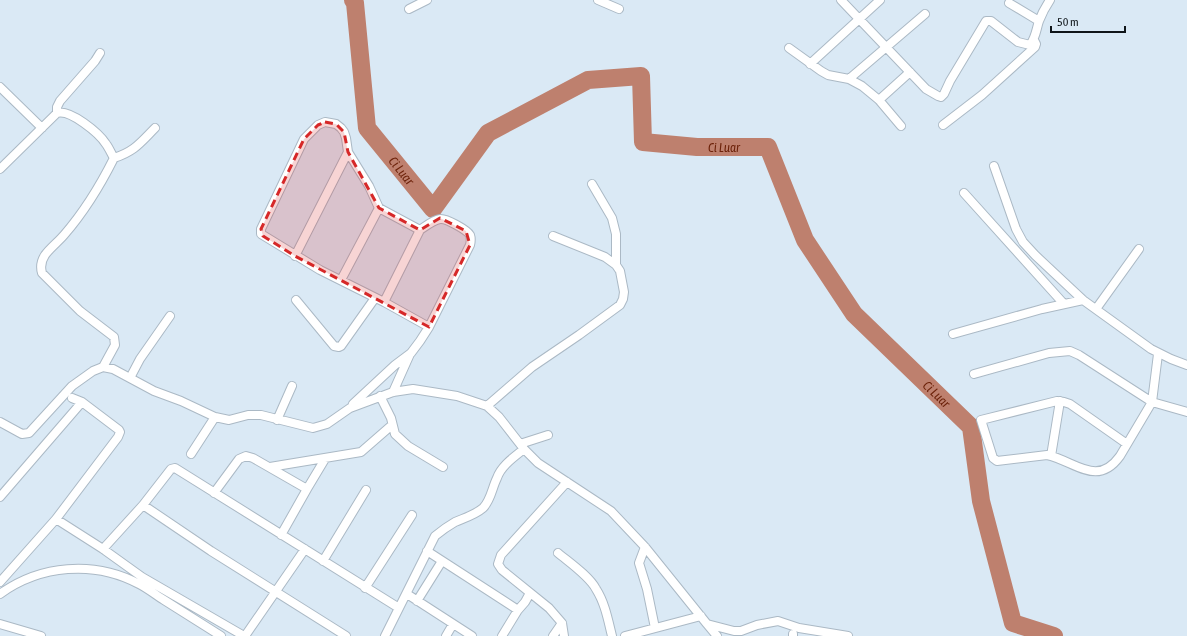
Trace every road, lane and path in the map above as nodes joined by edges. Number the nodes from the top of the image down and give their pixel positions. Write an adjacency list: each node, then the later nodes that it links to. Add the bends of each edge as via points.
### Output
1 (427, 0): 7 (street)
2 (598, 0): 8 (street)
3 (841, 0): 10 (street)
4 (880, 0): 10 (street)
5 (1050, 0): 11 (street)
6 (1009, 3): 11 (street)
7 (408, 9)
8 (619, 9)
9 (925, 14): 14 (street)
10 (859, 20): 14 (street); 16 (street)
11 (1039, 21): 12 (street)
12 (1034, 40): 17 (street, via 1030,45 1018,42 991,21 986,21 941,97 926,89); 22 (street, via 1035,47 982,95)
13 (789, 48): 16 (street)
14 (885, 48): 17 (street); 18 (street)
15 (100, 53): 21 (street, via 60,101)
16 (810, 64): 18 (street, via 828,75)
17 (910, 72): 20 (street)
18 (849, 79): 20 (street)
19 (0, 87): 24 (street)
20 (879, 100): 23 (street)
21 (56, 113): 24 (street); 27 (street, via 64,112 74,117 99,136)
22 (943, 125)
23 (901, 126)
24 (42, 128): 28 (street)
25 (155, 128): 27 (street, via 138,146)
26 (348, 152): 32 (street); 36 (street); 36 (street, via 344,132 330,123 318,125 304,139 261,229 263,236)
27 (114, 158): 51 (street, via 84,210 45,255 41,268 42,273 80,311 114,337 115,345)
28 (2, 164)
29 (994, 166): 41 (street, via 1023,242)
30 (592, 184): 37 (street, via 612,218 616,234)
31 (964, 193): 43 (street)
32 (379, 208): 33 (street); 38 (street)
33 (420, 230): 42 (street); 46 (street, via 437,219 444,218 466,231 471,240)
34 (553, 236): 37 (street, via 605,257)
35 (1139, 249): 44 (street)
36 (296, 256): 38 (street)
37 (616, 265): 61 (street, via 620,271 624,292 620,305 532,367)
38 (341, 280): 39 (street)
39 (374, 298): 40 (street, via 338,347 334,346); 42 (street)
40 (296, 300)
41 (1083, 300): 43 (street); 44 (street)
42 (384, 302): 46 (street)
43 (1064, 304): 47 (street)
44 (1096, 309): 49 (street)
45 (170, 316): 53 (street)
46 (428, 327): 48 (street)
47 (954, 334)
48 (411, 353): 55 (street); 62 (street)
49 (1158, 354): 50 (street); 60 (street)
50 (1187, 365)
51 (103, 367): 53 (street); 66 (street, via 72,386 29,433 22,434)
52 (974, 374): 60 (street, via 1049,353 1070,351)
53 (130, 378): 64 (street)
54 (292, 386): 65 (street)
55 (393, 392): 56 (street); 61 (street, via 413,389 429,391 457,396)
56 (380, 396): 62 (street); 67 (street)
57 (72, 398): 59 (street)
58 (1060, 401): 69 (street, via 1070,404); 72 (street); 72 (street, via 981,420 994,460 1000,462)
59 (82, 402): 80 (street); 83 (street, via 120,432)
60 (1152, 402): 63 (street); 69 (street)
61 (487, 406): 70 (street)
62 (350, 408): 65 (street, via 327,424 313,428)
63 (1187, 412)
64 (215, 417): 65 (street, via 229,420 248,415 261,415); 71 (street)
65 (277, 420)
66 (0, 422)
67 (392, 425): 73 (street, via 361,452); 75 (street, via 393,431 408,446)
68 (548, 435): 70 (street)
69 (1127, 444): 72 (street, via 1115,464 1106,470 1096,472)
70 (522, 447): 76 (street, via 538,463); 88 (street, via 501,470 484,508 441,530)
71 (191, 454)
72 (1051, 456)
73 (325, 459): 74 (street); 77 (street)
74 (270, 467): 77 (street); 79 (street, via 250,456 242,457)
75 (443, 467)
76 (567, 482): 85 (street, via 611,511); 98 (street, via 498,560 502,570)
77 (307, 489): 84 (street)
78 (366, 490): 90 (street)
79 (214, 493): 81 (street, via 173,468); 84 (street)
80 (0, 497)
81 (143, 505): 86 (street); 95 (street)
82 (412, 515): 94 (street)
83 (56, 519): 86 (street); 93 (street)
84 (281, 535): 87 (street)
85 (645, 547): 102 (street); 107 (street, via 639,563 648,589)
86 (103, 549): 92 (street)
87 (305, 549): 90 (street); 95 (street)
88 (427, 551): 91 (street); 97 (street)
89 (558, 553): 118 (street, via 596,588)
90 (323, 560): 94 (street)
91 (442, 561): 99 (street); 101 (street)
92 (140, 580): 96 (street, via 109,572 67,569 34,576 12,585); 109 (street); 110 (street)
93 (0, 582)
94 (365, 588): 100 (street)
95 (276, 592): 110 (street); 111 (street)
96 (0, 594)
97 (407, 594): 99 (street); 100 (street)
98 (530, 594): 101 (street); 103 (street, via 549,608)
99 (417, 601): 105 (street)
100 (399, 608): 112 (street)
101 (518, 610): 115 (street)
102 (701, 616): 106 (street); 107 (street)
103 (562, 623): 116 (street); 117 (street)
104 (0, 624): 108 (street)
105 (453, 624): 113 (street); 114 (street)
106 (707, 624): 120 (street); 121 (street, via 741,631 778,621 799,628)
107 (656, 628): 119 (street)
108 (41, 636)
109 (221, 636)
110 (244, 636)
111 (346, 636)
112 (385, 636)
113 (446, 636)
114 (472, 636)
115 (502, 636)
116 (553, 636)
117 (564, 636)
118 (612, 636)
119 (625, 636)
120 (717, 636)
121 (848, 636)

